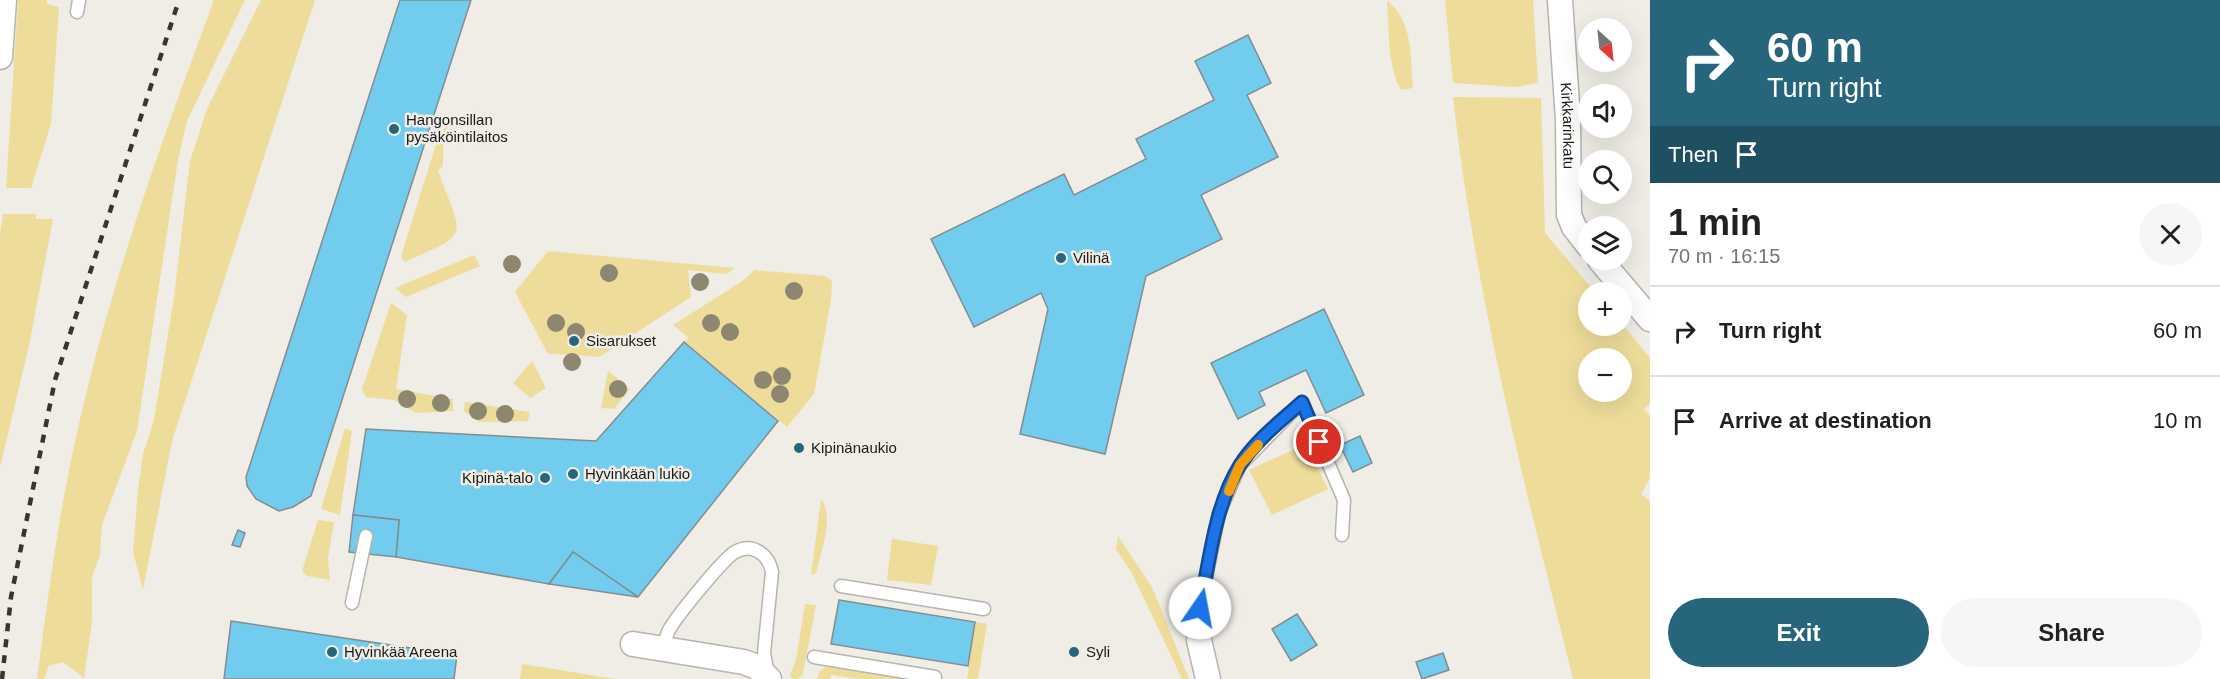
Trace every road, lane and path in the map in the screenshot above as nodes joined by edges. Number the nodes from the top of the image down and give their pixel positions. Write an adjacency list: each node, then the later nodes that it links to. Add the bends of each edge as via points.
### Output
1 (4, 0): 3 (street)
2 (1560, 0): 4 (street, Kirkkarinkatu, via 1569,215)
3 (0, 57)
4 (1578, 233)
5 (1608, 270): 6 (street)
6 (1650, 320)
7 (1342, 535): 11 (lane, via 1344,500 1302,402 1240,465 1219,513)
8 (366, 536): 10 (lane)
9 (841, 586): 12 (lane)
10 (352, 603)
11 (1200, 608)
12 (984, 609)
13 (1199, 640): 19 (street)
14 (633, 644): 15 (street)
15 (663, 648): 18 (street, via 744,662 757,667); 18 (lane, via 669,630 724,561 736,552 761,552 770,560 772,572 764,653)
16 (814, 657): 17 (lane)
17 (935, 677)
18 (769, 679)
19 (1208, 679)

